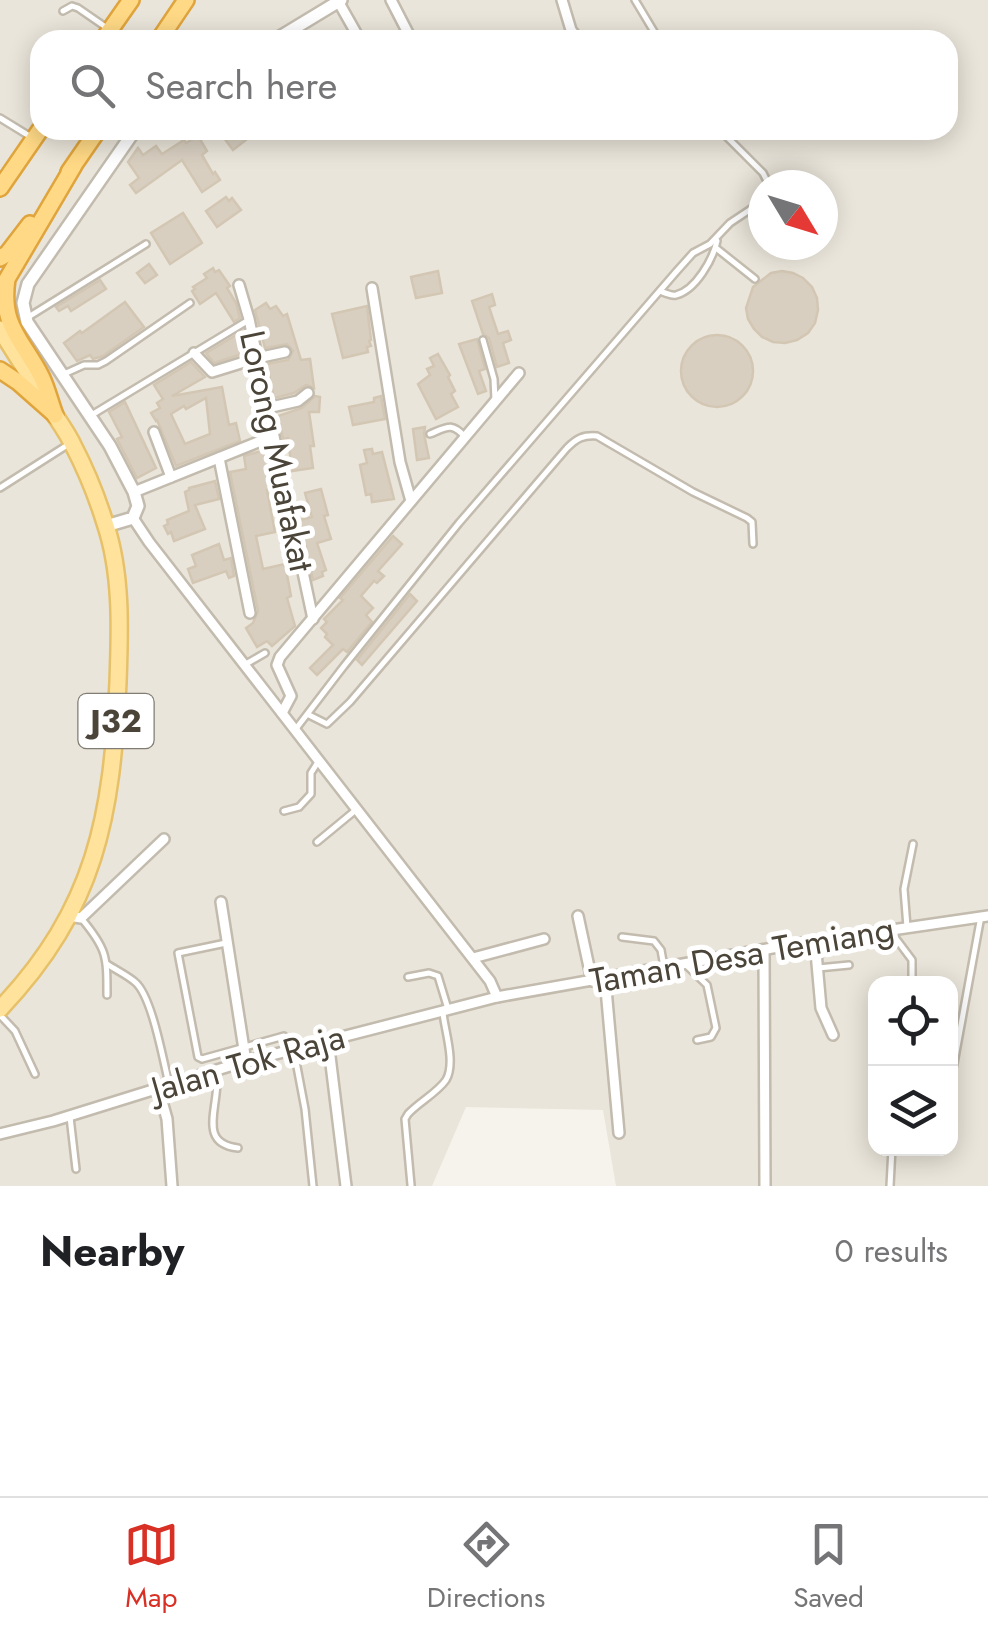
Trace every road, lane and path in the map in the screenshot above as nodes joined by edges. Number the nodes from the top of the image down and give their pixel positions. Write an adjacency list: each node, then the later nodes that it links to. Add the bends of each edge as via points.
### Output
1 (130, 0): 9 (highway)
2 (186, 0): 10 (highway)
3 (391, 0): 13 (street)
4 (562, 0): 14 (street)
5 (635, 0): 15 (lane)
6 (339, 1): 11 (street); 12 (street)
7 (63, 10): 8 (lane, via 78,8)
8 (101, 30)
9 (109, 30)
10 (166, 30)
11 (291, 30)
12 (355, 30)
13 (406, 30)
14 (571, 30)
15 (653, 30)
16 (0, 118): 17 (lane)
17 (30, 131)
18 (33, 140): 24 (highway)
19 (91, 140): 22 (highway)
20 (128, 140): 37 (street, via 28,284)
21 (730, 140): 23 (lane)
22 (74, 166): 25 (highway); 51 (highway, via 2,297 4,315 41,376)
23 (760, 170)
24 (0, 185)
25 (42, 210): 30 (highway); 31 (highway)
26 (748, 211): 27 (lane)
27 (718, 238): 29 (lane); 35 (lane, via 693,253)
28 (146, 244): 37 (lane)
29 (716, 248): 32 (lane); 35 (lane, via 708,266 678,295)
30 (0, 258)
31 (0, 278)
32 (756, 279)
33 (239, 285): 38 (street, Lorong Muafakat)
34 (372, 288): 62 (street)
35 (660, 291): 71 (lane, via 459,523)
36 (190, 302): 47 (lane, via 106,361)
37 (26, 318): 47 (street)
38 (250, 319): 43 (lane); 44 (street, Lorong Muafakat)
39 (0, 329): 51 (main road, J32)
40 (483, 340): 49 (lane)
41 (0, 348): 51 (main road, J32)
42 (285, 352): 44 (street)
43 (194, 353): 44 (street, via 212,372); 52 (lane)
44 (257, 358): 50 (street, Lorong Muafakat)
45 (0, 370): 51 (highway)
46 (520, 372): 49 (street)
47 (62, 375): 52 (street)
48 (308, 392): 50 (street)
49 (494, 402): 56 (street)
50 (267, 408): 55 (street, Lorong Muafakat)
51 (55, 415): 57 (main road, J32)
52 (90, 416): 61 (street)
53 (154, 432): 59 (street)
54 (430, 434): 56 (lane, via 452,427)
55 (273, 436): 58 (street); 67 (street, Lorong Muafakat)
56 (465, 437): 62 (street)
57 (72, 442): 60 (lane); 64 (main road, J32)
58 (219, 458): 59 (street); 66 (street)
59 (171, 477): 61 (street)
60 (0, 488)
61 (134, 492): 63 (street)
62 (411, 501): 67 (street)
63 (134, 518): 64 (street); 69 (street)
64 (106, 526): 82 (main road, J32, via 120,609 116,734 109,797)
65 (753, 544): 71 (lane, via 746,518 585,435 350,702 327,724)
66 (250, 612)
67 (313, 619): 70 (street, via 277,665 291,696)
68 (265, 654): 69 (lane)
69 (245, 665): 70 (street)
70 (282, 713): 72 (street)
71 (309, 715): 72 (lane)
72 (296, 730): 73 (street)
73 (319, 760): 74 (street); 75 (lane, via 311,794)
74 (357, 809): 77 (lane); 90 (street)
75 (284, 811)
76 (164, 839): 82 (street)
77 (317, 842)
78 (913, 844): 83 (lane, via 904,889)
79 (221, 902): 88 (street)
80 (578, 916): 99 (street)
81 (984, 916): 83 (street, Taman Desa Temiang); 111 (lane)
82 (75, 917): 91 (lane, via 100,942); 103 (main road, J32)
83 (907, 927): 84 (street, Taman Desa Temiang)
84 (889, 930): 87 (street, Taman Desa Temiang); 96 (lane, via 912,960)
85 (622, 937): 94 (lane, via 654,941)
86 (544, 939): 90 (street)
87 (816, 941): 89 (street, Taman Desa Temiang); 95 (street)
88 (228, 943): 108 (street); 108 (lane, via 180,951 178,957 198,1057)
89 (764, 950): 92 (street, Taman Desa Temiang); 125 (street)
90 (473, 958): 101 (street)
91 (107, 964): 100 (lane); 114 (lane, via 143,991)
92 (685, 964): 94 (street, Taman Desa Temiang); 107 (lane, via 708,985 716,1028 711,1037)
93 (849, 965): 95 (lane)
94 (664, 968): 98 (street, Taman Desa Temiang)
95 (818, 968): 105 (street, via 821,1008)
96 (912, 976)
97 (408, 977): 102 (lane, via 438,976)
98 (605, 978): 99 (street, Taman Desa Temiang); 116 (street)
99 (592, 981): 101 (street, Taman Desa Temiang)
100 (107, 995)
101 (497, 998): 102 (street, Jalan Tok Raja)
102 (445, 1010): 106 (street, Jalan Tok Raja); 124 (lane, via 448,1075 405,1119)
103 (0, 1012): 113 (lane)
104 (284, 1036): 108 (lane)
105 (833, 1036)
106 (328, 1040): 109 (street, Jalan Tok Raja); 123 (street)
107 (696, 1040)
108 (244, 1048): 110 (street)
109 (294, 1049): 110 (street, Jalan Tok Raja); 122 (lane)
110 (246, 1062): 112 (street, Jalan Tok Raja)
111 (954, 1066)
112 (216, 1070): 114 (street, Jalan Tok Raja); 118 (lane, via 214,1137)
113 (35, 1074)
114 (164, 1086): 115 (street, Jalan Tok Raja); 121 (street)
115 (70, 1116): 117 (street, Jalan Tok Raja); 120 (lane)
116 (619, 1133)
117 (0, 1134)
118 (238, 1148)
119 (892, 1156): 126 (lane)
120 (76, 1169)
121 (172, 1186)
122 (313, 1186)
123 (346, 1186)
124 (412, 1186)
125 (764, 1186)
126 (890, 1186)

